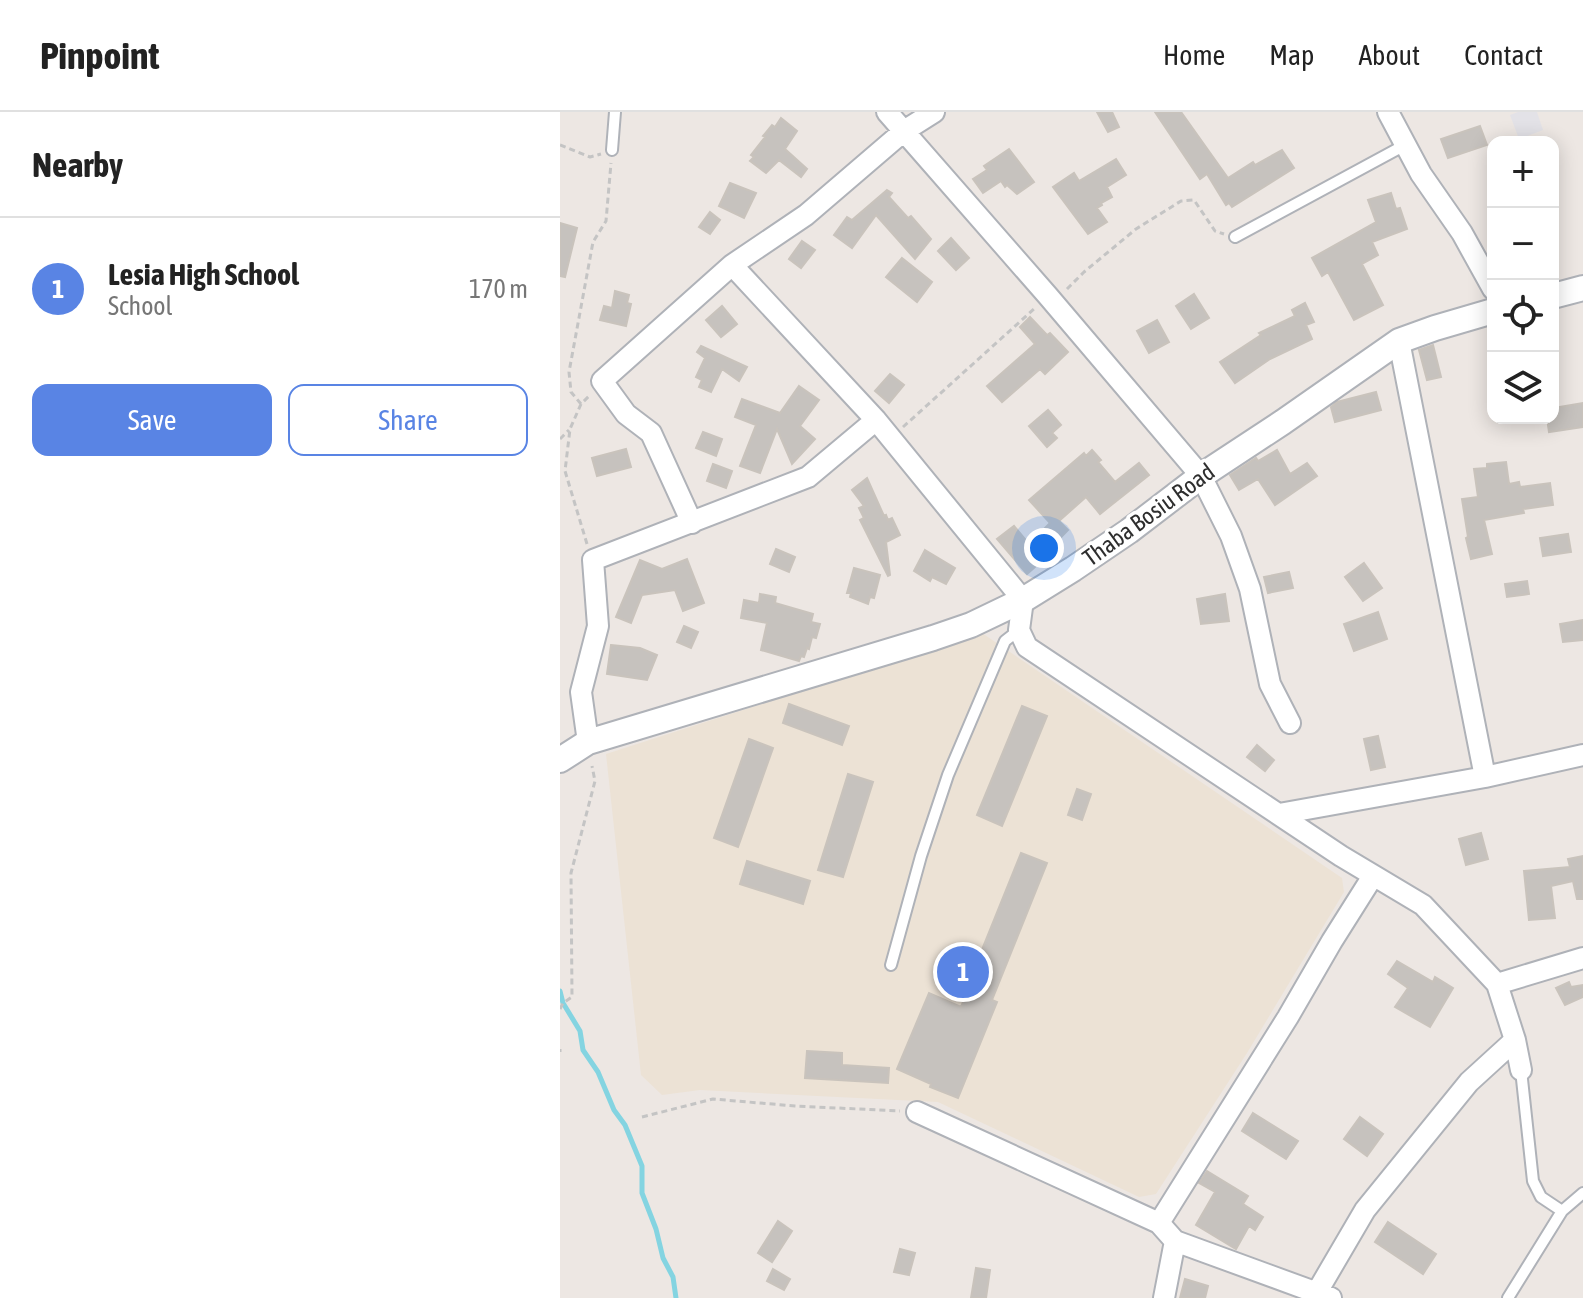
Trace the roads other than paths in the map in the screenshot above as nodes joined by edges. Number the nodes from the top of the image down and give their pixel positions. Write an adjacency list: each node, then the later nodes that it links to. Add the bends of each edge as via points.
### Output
1 (615, 112): 7 (lane)
2 (887, 112): 5 (street)
3 (934, 112): 5 (street)
4 (1388, 112): 6 (street)
5 (904, 131): 9 (street, via 806,215); 16 (street)
6 (1405, 145): 8 (lane); 10 (street)
7 (612, 150)
8 (1235, 237)
9 (732, 265): 15 (street); 17 (street, via 602,381 626,414 651,433)
10 (1488, 280)
11 (1583, 288): 12 (street)
12 (1559, 294)
13 (1487, 313): 14 (street, Thaba Bosiu Road)
14 (1399, 341): 16 (street, Thaba Bosiu Road); 24 (street)
15 (876, 420): 17 (street, via 808,477); 18 (street)
16 (1201, 476): 18 (street, Thaba Bosiu Road); 20 (street, via 1231,536 1250,589 1270,684)
17 (692, 523): 21 (street, via 593,560 598,626 581,692)
18 (1023, 600): 19 (street); 21 (street, Thaba Bosiu Road, via 933,638)
19 (1019, 630): 25 (street, via 1027,647); 28 (lane, via 1005,641 948,775)
20 (1290, 723)
21 (588, 742): 23 (street, Thaba Bosiu Road)
22 (1583, 755): 24 (street)
23 (560, 760)
24 (1485, 777): 25 (street)
25 (1279, 814): 26 (street)
26 (1373, 876): 29 (street, via 1423,905); 35 (street)
27 (1583, 958): 29 (street)
28 (891, 965)
29 (1497, 984): 30 (street)
30 (1515, 1040): 31 (street); 37 (street, via 1469,1082 1365,1210)
31 (1521, 1070): 34 (lane, via 1533,1181 1541,1197)
32 (917, 1112): 35 (street)
33 (1583, 1193): 34 (lane)
34 (1562, 1211): 39 (lane)
35 (1159, 1223): 36 (street)
36 (1175, 1241): 37 (street); 38 (street)
37 (1324, 1295)
38 (1164, 1298)
39 (1508, 1298)

